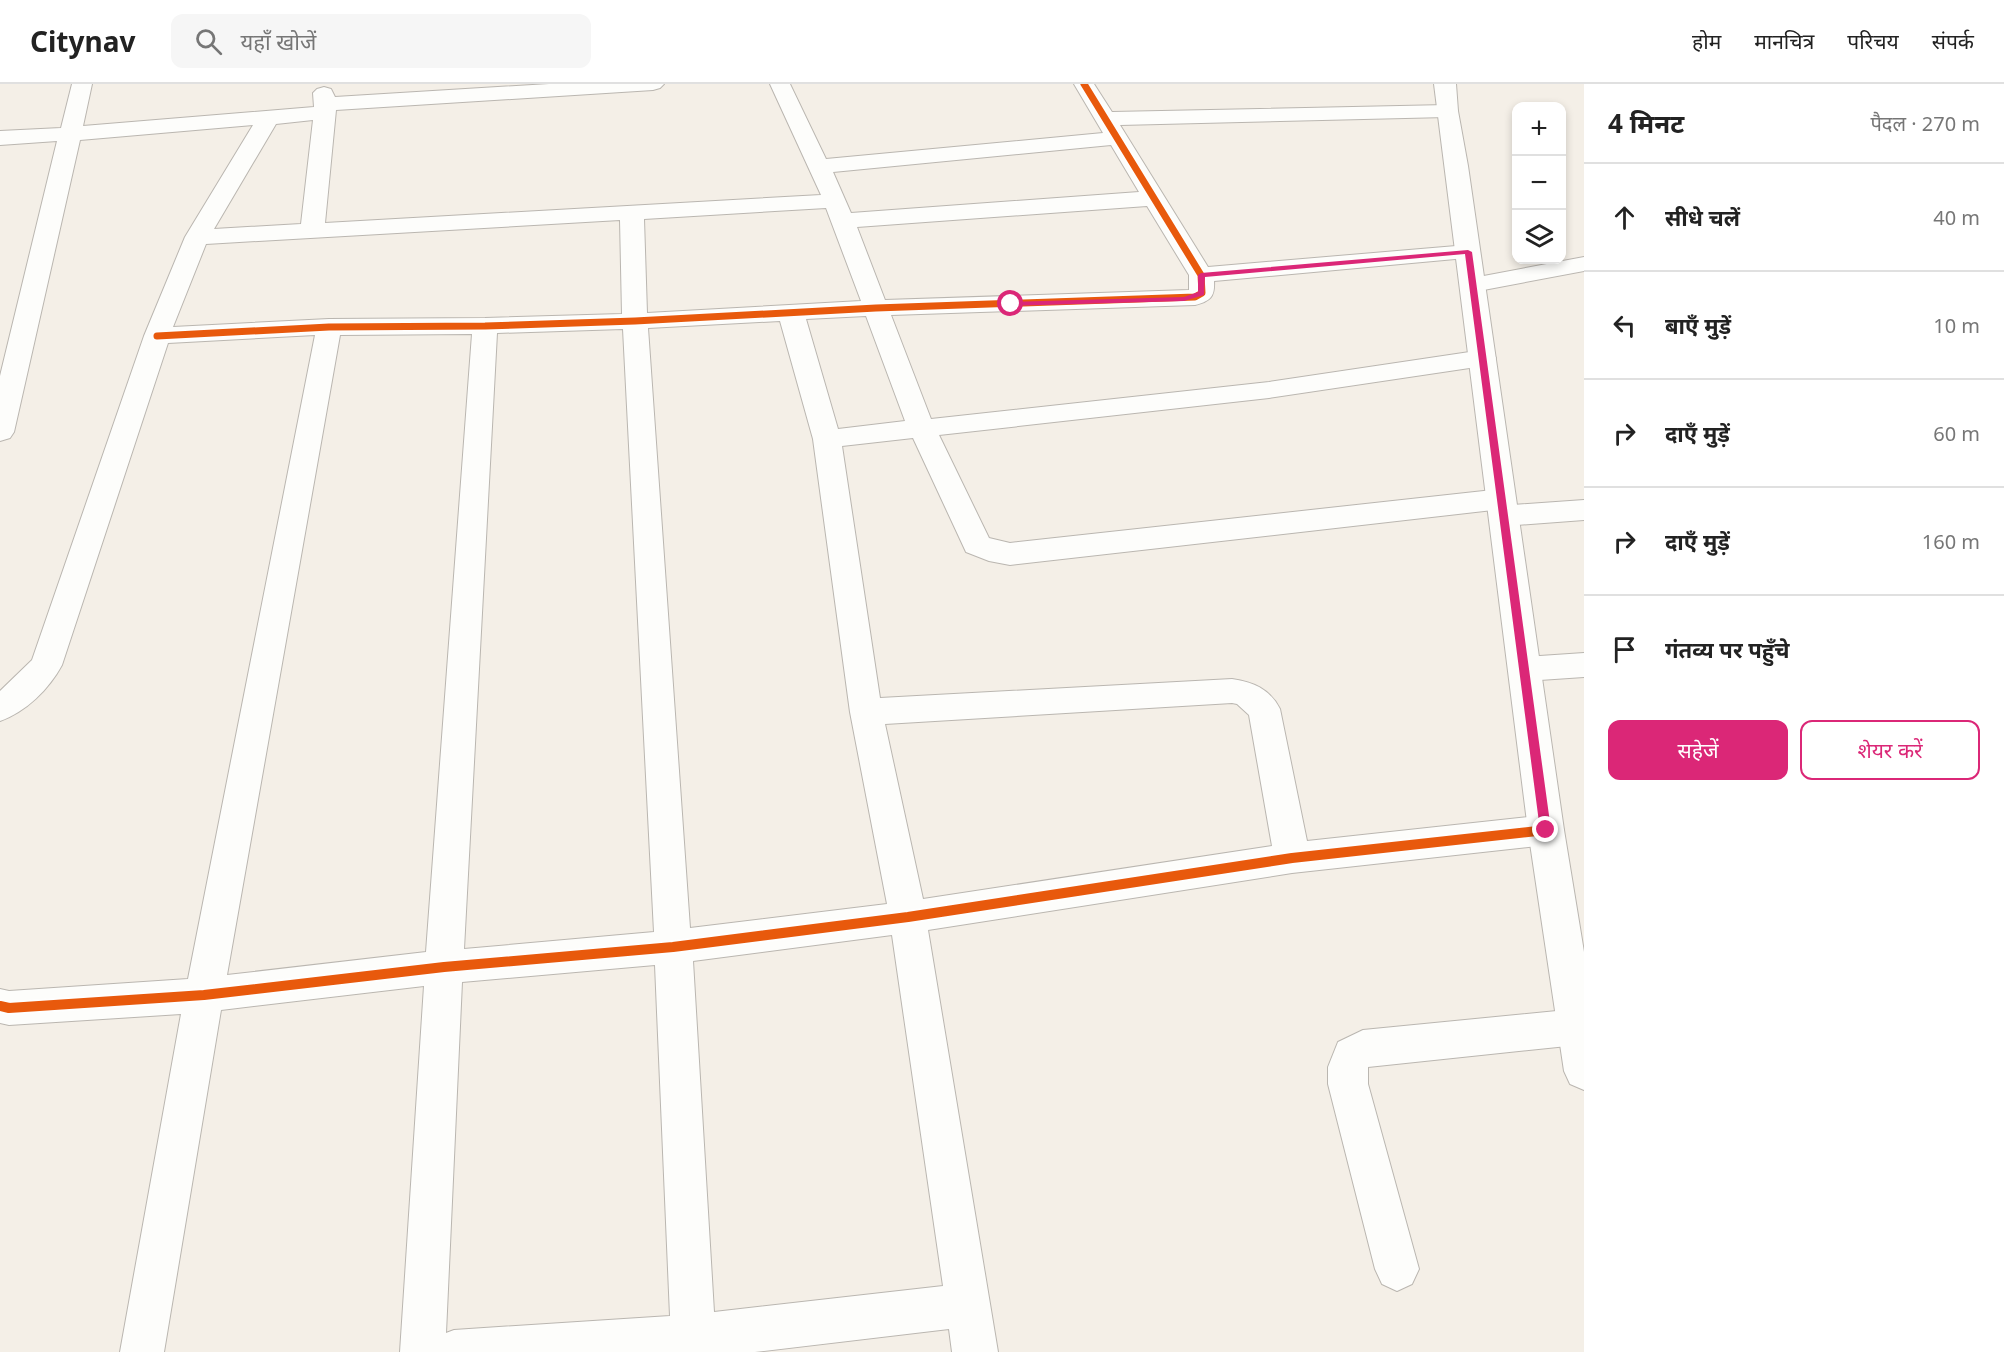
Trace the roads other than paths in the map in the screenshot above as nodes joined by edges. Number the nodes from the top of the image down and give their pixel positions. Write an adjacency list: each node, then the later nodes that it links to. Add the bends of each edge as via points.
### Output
1 (82, 84): 9 (street)
2 (780, 84): 12 (street)
3 (1084, 84): 8 (street)
4 (644, 85): 6 (street)
5 (1446, 98): 8 (street); 18 (street)
6 (325, 100): 7 (street); 16 (street)
7 (268, 118): 9 (street); 17 (street)
8 (1106, 119): 11 (street)
9 (71, 134): 10 (street); 30 (street)
10 (0, 138)
11 (1119, 138): 12 (street); 13 (street)
12 (820, 166): 14 (street)
13 (1155, 198): 14 (street); 20 (street)
14 (839, 211): 15 (street); 22 (street)
15 (632, 212): 16 (street); 24 (street)
16 (312, 231): 17 (street)
17 (197, 237): 27 (street)
18 (1468, 252): 20 (street); 21 (street)
19 (1584, 264): 21 (street)
20 (1201, 275): 22 (street, via 1202,293 1184,299)
21 (1473, 285): 28 (street)
22 (876, 308): 23 (street); 29 (street)
23 (791, 313): 24 (street); 31 (street)
24 (635, 321): 25 (street); 41 (street)
25 (485, 326): 26 (street); 42 (street)
26 (329, 327): 27 (street); 43 (street)
27 (157, 336): 36 (street, via 46,665 20,696)
28 (1483, 358): 29 (street, via 1258,392); 32 (street)
29 (921, 427): 31 (street); 32 (street, via 977,545 1010,554)
30 (0, 432)
31 (826, 439): 37 (street)
32 (1503, 508): 33 (street); 35 (street)
33 (1584, 510)
34 (1584, 665): 35 (street)
35 (1525, 669): 38 (street)
36 (0, 708)
37 (866, 712): 39 (street, via 1246,693 1264,709); 40 (street)
38 (1546, 830): 39 (street); 45 (street)
39 (1292, 858): 40 (street)
40 (908, 917): 41 (street); 48 (street)
41 (673, 947): 42 (street); 49 (street)
42 (444, 967): 43 (street); 51 (street)
43 (204, 995): 44 (street); 50 (street)
44 (0, 1006)
45 (1577, 1027): 46 (street); 47 (street, via 1363,1048 1352,1055 1348,1084)
46 (1584, 1071)
47 (1397, 1269)
48 (967, 1305): 49 (street); 53 (street)
49 (694, 1344): 52 (street)
50 (142, 1352)
51 (423, 1352)
52 (454, 1352)
53 (975, 1352)

